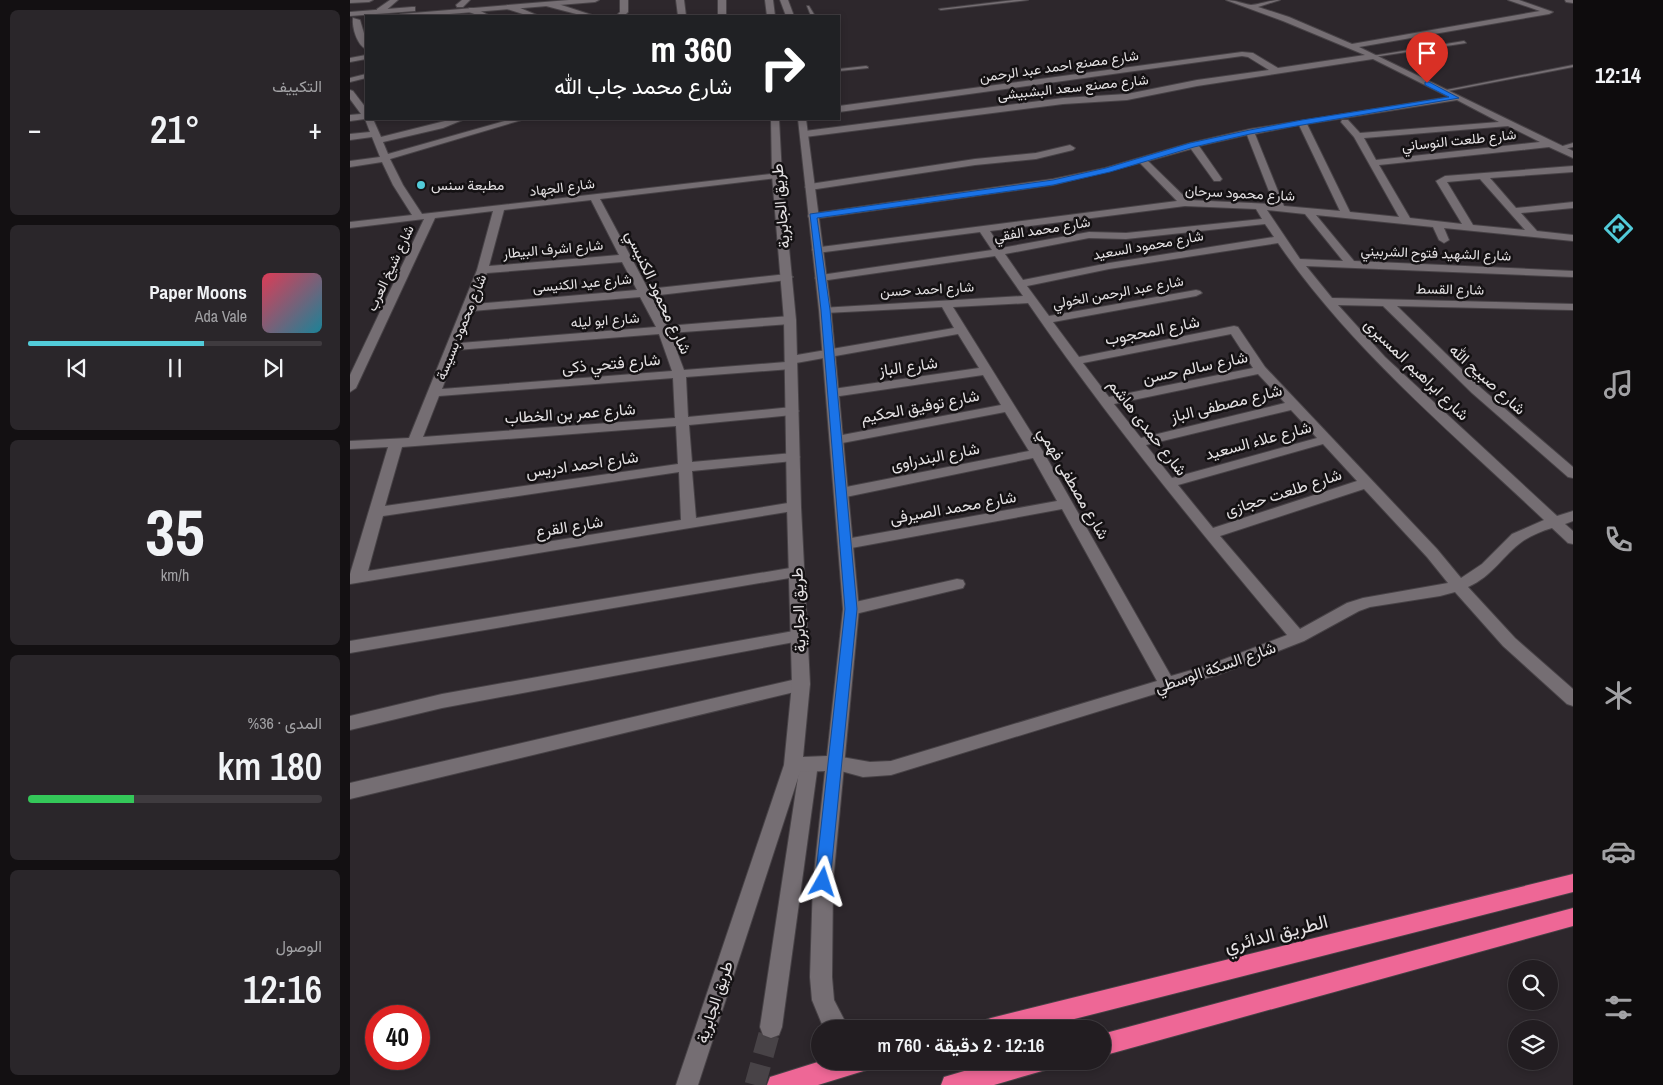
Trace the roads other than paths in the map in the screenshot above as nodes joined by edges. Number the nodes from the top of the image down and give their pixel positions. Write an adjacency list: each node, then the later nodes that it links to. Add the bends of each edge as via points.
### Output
1 (369, 0): 15 (street)
2 (394, 0): 25 (street)
3 (518, 0): 17 (street)
4 (595, 0): 19 (street)
5 (624, 0): 30 (street)
6 (680, 0): 31 (street)
7 (722, 0): 32 (street)
8 (769, 0): 33 (street)
9 (784, 0): 34 (street)
10 (1026, 0): 18 (lane)
11 (1230, 0): 22 (street)
12 (1276, 0): 22 (street)
13 (1512, 0): 39 (street, via 1549,12)
14 (1569, 0): 16 (street)
15 (350, 1)
16 (1573, 1)
17 (463, 2): 25 (street)
18 (993, 2): 23 (lane)
19 (549, 4): 20 (street); 29 (street)
20 (510, 7): 24 (street); 28 (street)
21 (808, 7): 35 (lane)
22 (1251, 7): 39 (street)
23 (941, 9)
24 (472, 10): 26 (street); 27 (street)
25 (380, 11): 36 (street)
26 (431, 15)
27 (484, 15)
28 (532, 15)
29 (588, 15)
30 (621, 15)
31 (682, 15)
32 (722, 15)
33 (771, 15)
34 (790, 15)
35 (812, 15)
36 (353, 17): 38 (street)
37 (1464, 42): 40 (lane)
38 (362, 44)
39 (1352, 46): 40 (street)
40 (1374, 56): 46 (street, شارع مصنع سعد البشبيشى); 49 (street)
41 (365, 57): 42 (street)
42 (350, 60)
43 (1573, 66): 49 (lane)
44 (866, 67): 45 (lane)
45 (840, 70)
46 (1279, 72): 54 (street, شارع مصنع احمد عبد الرحمن, via 1250,55 1242,54); 65 (street, شارع مصنع سعد البشبيشى, via 1127,97)
47 (365, 76): 48 (street)
48 (350, 80)
49 (1443, 91): 51 (street)
50 (350, 93): 53 (street)
51 (1456, 98): 62 (street); 64 (street)
52 (365, 99): 53 (street)
53 (357, 101): 55 (street)
54 (840, 109)
55 (365, 113)
56 (365, 115): 57 (street)
57 (350, 118)
58 (370, 120): 69 (street)
59 (458, 120): 69 (street)
60 (518, 120): 76 (street)
61 (775, 120): 81 (street, طريق الجابرية)
62 (1302, 122): 66 (street); 93 (street)
63 (1345, 122): 67 (street)
64 (1508, 124): 67 (street); 70 (street)
65 (803, 126): 84 (street, طريق الجابرية)
66 (1250, 132): 71 (street); 90 (street)
67 (1358, 136): 78 (street)
68 (350, 137): 69 (street)
69 (378, 137): 76 (street)
70 (1548, 144): 74 (street); 78 (street, شارع طلعت النوساني)
71 (1193, 145): 77 (street); 83 (street)
72 (1573, 145): 74 (lane)
73 (1070, 148): 84 (street, via 1036,156)
74 (1558, 148): 75 (street)
75 (1573, 155)
76 (386, 158): 79 (street); 95 (street, via 398,186)
77 (1141, 159): 86 (street); 94 (street, via 1053,182)
78 (1374, 163): 97 (street)
79 (350, 164)
80 (1573, 169): 82 (street)
81 (776, 175): 85 (street, شارع الجهاد); 113 (street, طريق الجابرية)
82 (1482, 175): 92 (street); 100 (street, via 1441,181)
83 (1217, 179)
84 (810, 187): 94 (street, طريق الجابرية)
85 (594, 196): 89 (street, شارع الجهاد); 108 (street, شارع محمود الكنيسي)
86 (1185, 203): 88 (street, شارع محمود سرحان); 101 (street, شارع محمود سرحان)
87 (1573, 205): 92 (street)
88 (1259, 206): 90 (street, شارع محمود سرحان); 96 (street, شارع ابراهيم المسيرى)
89 (498, 208): 95 (street, شارع الجهاد); 111 (street, شارع محمود بسيسة)
90 (1280, 208): 91 (street, شارع محمود سرحان)
91 (1307, 210): 93 (street, شارع محمود سرحان); 110 (street)
92 (1514, 211): 102 (street)
93 (1346, 214): 97 (street, شارع محمود سرحان)
94 (813, 216): 106 (street, طريق الجابرية)
95 (425, 217): 99 (street, شارع الجهاد); 136 (street, شارع شيخ العرب)
96 (1268, 221): 104 (street, شارع ابراهيم المسيرى); 107 (street, شارع محمد الفقي, via 1126,236 1090,236)
97 (1406, 221): 98 (street, شارع محمود سرحان)
98 (1437, 224): 100 (street, شارع محمود سرحان); 105 (street)
99 (351, 227)
100 (1469, 227): 102 (street, شارع محمود سرحان)
101 (983, 229): 106 (street, شارع محمود سرحان); 107 (street, شارع حمدى هاشم)
102 (1534, 234): 103 (street, شارع محمود سرحان)
103 (1573, 238)
104 (1281, 239): 109 (street, شارع ابراهيم المسيرى); 115 (street, شارع محمود السعيد, via 1108,266)
105 (1444, 240)
106 (817, 250): 114 (street, طريق الجابرية)
107 (998, 252): 114 (street, شارع محمد الفقي); 115 (street, شارع حمدى هاشم)
108 (626, 258): 111 (street, شارع اشرف البيطار); 116 (street, شارع محمود الكنيسي)
109 (1298, 262): 110 (street, شارع الشهيد فتوح الشربيني); 119 (street, شارع ابراهيم المسيرى)
110 (1351, 264): 112 (street, شارع الشهيد فتوح الشربيني)
111 (483, 270): 123 (street, شارع محمود بسيسة)
112 (1573, 274)
113 (787, 277): 116 (street, شارع عيد الكنيسى); 125 (street, طريق الجابرية)
114 (821, 278): 124 (street, طريق الجابرية)
115 (1020, 284): 118 (street, شارع حمدى هاشم)
116 (644, 293): 123 (street, شارع عيد الكنيسى); 127 (street, شارع محمود الكنيسي)
117 (1196, 293): 126 (street, شارع عبد الرحمن الخولي)
118 (1030, 298): 121 (street, شارع احمد حسن); 126 (street, شارع حمدى هاشم)
119 (1327, 301): 120 (street, شارع القسط); 161 (street, شارع ابراهيم المسيرى, via 1382,360)
120 (1386, 302): 122 (street, شارع القسط); 153 (street, شارع صبيح الله, via 1443,361)
121 (945, 303): 124 (street, شارع احمد حسن); 128 (street, شارع مصطفى فهمي)
122 (1573, 307)
123 (468, 308): 129 (street, شارع محمود بسيسة)
124 (825, 310): 130 (street, طريق الجابرية)
125 (790, 320): 127 (street, شارع ابو ليله); 132 (street, طريق الجابرية)
126 (1045, 320): 131 (street, شارع حمدى هاشم)
127 (663, 330): 129 (street, شارع ابو ليله); 135 (street, شارع محمود الكنيسي)
128 (962, 330): 130 (street, شارع فتحي ذكى); 134 (street, شارع مصطفى فهمي)
129 (453, 347): 137 (street, شارع محمود بسيسة)
130 (829, 354): 132 (street, شارع فتحي ذكى); 138 (street, طريق الجابرية)
131 (1076, 361): 133 (street, شارع المحجوب, via 1234,330); 139 (street, شارع حمدى هاشم)
132 (791, 362): 135 (street, شارع فتحي ذكى); 142 (street, طريق الجابرية)
133 (1261, 370): 139 (street, شارع سالم حسن); 140 (street)
134 (987, 371): 138 (street, شارع الباز); 141 (street, شارع مصطفى فهمي)
135 (679, 374): 137 (street, شارع فتحي ذكى); 143 (street, شارع محمود الكنيسي)
136 (350, 388)
137 (434, 393): 147 (street, شارع محمود بسيسة)
138 (832, 393): 145 (street, طريق الجابرية)
139 (1106, 402): 148 (street, شارع حمدى هاشم)
140 (1294, 405): 144 (street); 148 (street, شارع مصطفى الباز)
141 (1010, 407): 145 (street, شارع توفيق الحكيم); 150 (street, شارع مصطفى فهمي)
142 (792, 411): 143 (street, شارع عمر بن الخطاب); 151 (street, طريق الجابرية)
143 (682, 422): 147 (street, شارع عمر بن الخطاب); 152 (street, شارع محمود الكنيسي)
144 (1327, 439): 154 (street, شارع علاء السعيد); 155 (street)
145 (837, 440): 156 (street, طريق الجابرية)
146 (396, 443): 147 (street, شارع عمر بن الخطاب); 149 (street, شارع عمر بن الخطاب); 159 (street)
147 (414, 443)
148 (1137, 443): 154 (street, شارع حمدى هاشم)
149 (350, 445)
150 (1037, 453): 156 (street, شارع البندراوى); 157 (street, شارع مصطفى فهمي)
151 (793, 457): 152 (street, شارع احمد ادريس); 158 (street, طريق الجابرية)
152 (685, 467): 159 (street, شارع احمد ادريس); 162 (street, شارع محمود الكنيسي)
153 (1573, 474)
154 (1169, 483): 163 (street, شارع حمدى هاشم)
155 (1367, 484): 163 (street, شارع طلعت حجازى); 169 (street)
156 (841, 492): 165 (street, طريق الجابرية)
157 (1066, 504): 165 (street, شارع محمد الصيرفى); 175 (street, شارع مصطفى فهمي)
158 (794, 507): 162 (street, شارع القرع); 166 (street, طريق الجابرية)
159 (378, 512): 167 (street)
160 (1573, 516): 161 (street, شارع السكة الوسطي)
161 (1555, 522): 164 (street, شارع ابراهيم المسيرى); 169 (street, شارع السكة الوسطي, via 1517,538 1487,568)
162 (689, 524): 167 (street, شارع القرع)
163 (1211, 534): 172 (street, شارع حمدى هاشم)
164 (1573, 539)
165 (846, 544): 170 (street, طريق الجابرية)
166 (796, 572): 171 (street, طريق الجابرية); 173 (street)
167 (354, 578)
168 (957, 584): 170 (street)
169 (1459, 585): 172 (street, شارع السكة الوسطي, via 1353,607); 176 (street, via 1510,642)
170 (851, 609): 178 (street, طريق الجابرية)
171 (799, 636): 174 (street, طريق الجابرية); 177 (street, via 442,700)
172 (1298, 637): 175 (street, شارع السكة الوسطي)
173 (350, 647)
174 (801, 684): 179 (street, طريق الجابرية); 180 (street)
175 (1168, 684): 178 (street, شارع السكة الوسطي, via 891,768 853,769)
176 (1573, 699)
177 (350, 723)
178 (836, 763): 179 (street, شارع السكة الوسطي); 183 (street, طريق الجابرية, via 823,882 821,977 823,1000)
179 (801, 764): 185 (street); 189 (street, طريق الجابرية)
180 (350, 791)
181 (1573, 882): 184 (highway, الطريق الدائري)
182 (1573, 917): 186 (highway)
183 (831, 1020)
184 (1027, 1020)
185 (771, 1027)
186 (1111, 1043)
187 (830, 1070): 190 (highway)
188 (1008, 1070): 191 (highway)
189 (687, 1085)
190 (778, 1085)
191 (952, 1085)

